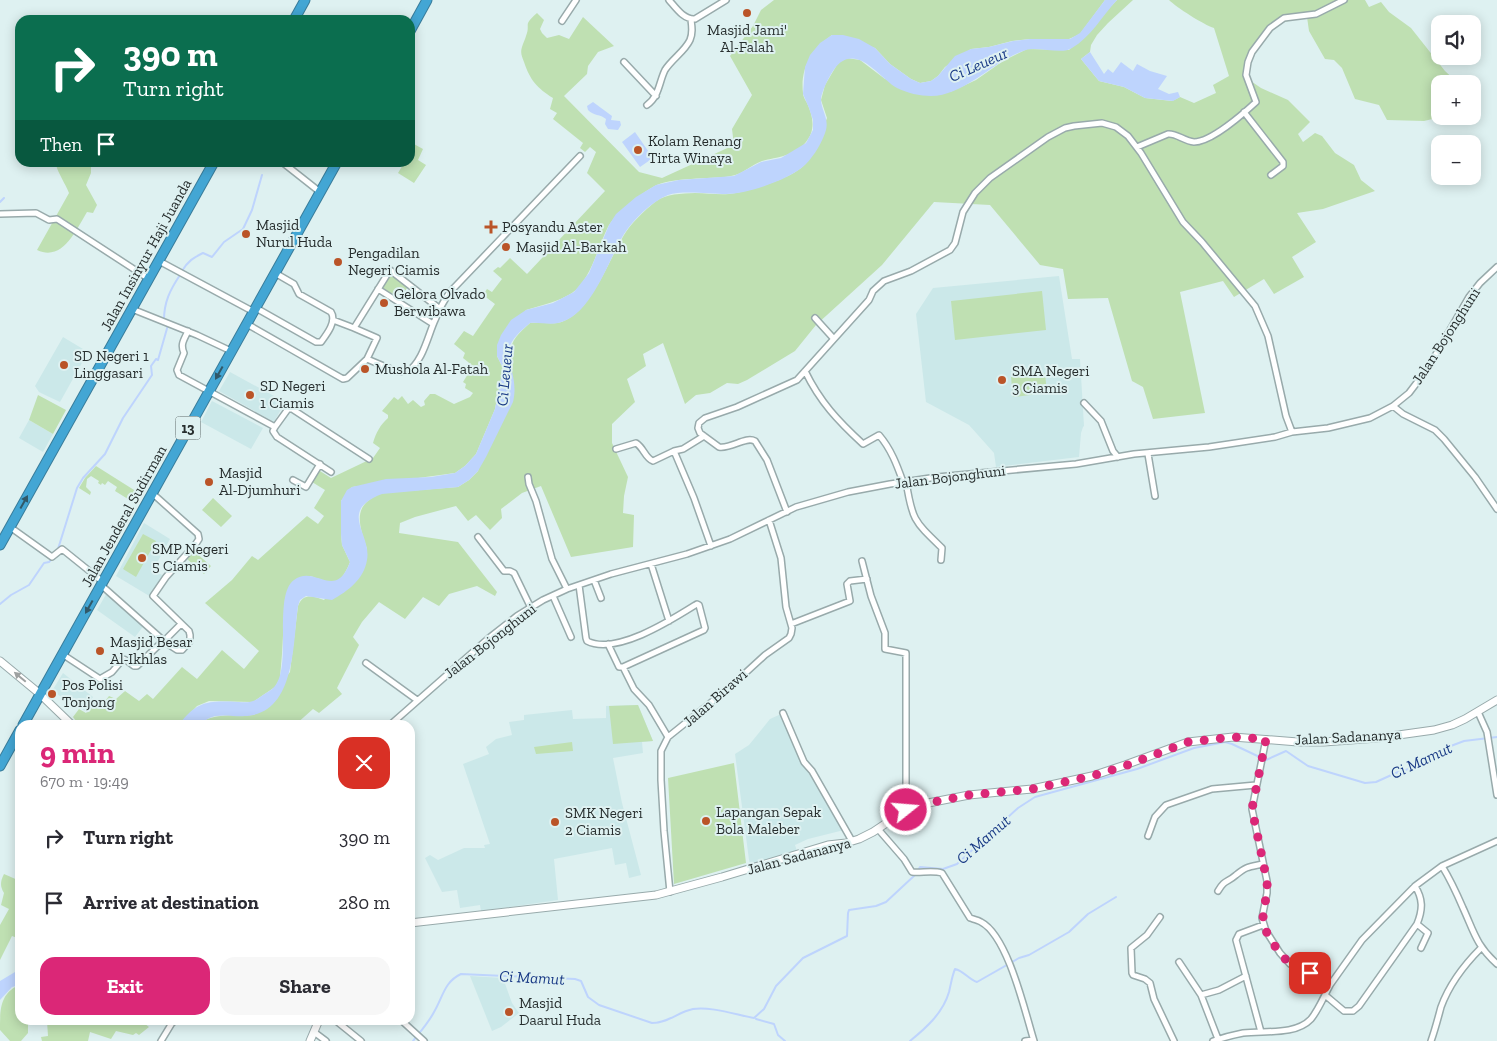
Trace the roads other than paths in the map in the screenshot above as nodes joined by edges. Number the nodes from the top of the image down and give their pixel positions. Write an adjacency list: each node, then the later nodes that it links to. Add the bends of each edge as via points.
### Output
1 (305, 0): 7 (highway)
2 (427, 0): 10 (highway)
3 (576, 0): 9 (street)
4 (669, 0): 8 (street)
5 (726, 0): 8 (street)
6 (1344, 0): 14 (street, via 1316,14 1284,18 1270,28 1248,62 1246,75 1256,102)
7 (297, 15)
8 (691, 20): 12 (street, via 691,38 665,71)
9 (562, 21)
10 (415, 22)
11 (624, 62): 12 (street)
12 (656, 96): 13 (street)
13 (647, 105)
14 (1244, 112): 15 (street, via 1202,141 1187,141 1172,133); 20 (street, via 1284,162)
15 (1137, 147): 37 (street, via 1122,130 1102,124 1066,128 1048,137 990,178 975,193 963,212 950,250 884,281); 45 (street, via 1183,222 1255,306 1268,336)
16 (580, 156): 29 (street, via 460,281)
17 (211, 167): 23 (highway, Jalan Insinyur Haji Juanda)
18 (288, 167): 21 (street)
19 (334, 167): 21 (highway, Jalan Jenderal Sudirman / 13)
20 (1271, 175)
21 (320, 192): 25 (highway, Jalan Jenderal Sudirman / 13)
22 (0, 214): 26 (street, via 36,214 48,220 57,219)
23 (159, 261): 26 (highway, Jalan Insinyur Haji Juanda); 30 (street)
24 (1497, 267): 43 (street, Jalan Bojonghuni, via 1469,297 1419,381)
25 (275, 273): 30 (highway, Jalan Jenderal Sudirman / 13); 32 (street, via 294,284 299,294 331,312)
26 (149, 279): 28 (highway, Jalan Insinyur Haji Juanda)
27 (378, 289): 29 (street, via 390,270); 34 (street); 35 (street)
28 (132, 309): 36 (street); 62 (highway, Jalan Insinyur Haji Juanda, one-way to 28)
29 (440, 309): 34 (street)
30 (255, 310): 32 (street, via 318,342); 33 (highway, Jalan Jenderal Sudirman / 13)
31 (815, 318): 37 (street)
32 (333, 320): 35 (street)
33 (247, 324): 38 (highway, Jalan Jenderal Sudirman / 13); 39 (street, via 343,379)
34 (433, 324): 39 (street, via 428,341 407,372 398,372)
35 (354, 328): 39 (street, via 377,338)
36 (188, 331): 38 (street); 41 (street, via 181,347 184,353 177,373)
37 (834, 339): 40 (street)
38 (232, 351): 41 (highway, Jalan Jenderal Sudirman / 13, one-way to 41)
39 (367, 359)
40 (805, 371): 46 (street, via 797,380 705,418 698,426); 56 (street, via 826,406 863,444 879,435)
41 (209, 391): 44 (street); 57 (highway, Jalan Jenderal Sudirman / 13)
42 (1084, 403): 50 (street, via 1101,421)
43 (1393, 406): 45 (street, Jalan Bojonghuni, via 1354,423); 59 (street, via 1435,430 1471,471)
44 (275, 427): 51 (street, via 288,409 292,409); 52 (street, via 276,437)
45 (1292, 432): 49 (street, Jalan Bojonghuni)
46 (704, 436): 48 (street); 60 (street, via 723,448 746,440 755,441)
47 (616, 449): 48 (street, via 636,444 652,461)
48 (674, 451): 65 (street)
49 (1148, 454): 50 (street, Jalan Bojonghuni); 58 (street)
50 (1118, 457): 56 (street, Jalan Bojonghuni)
51 (369, 458)
52 (320, 464): 53 (street); 55 (street, via 306,487)
53 (331, 472)
54 (528, 477): 73 (street, via 552,559)
55 (294, 480)
56 (904, 482): 60 (street, Jalan Bojonghuni, via 833,496); 66 (street, via 914,519 943,549)
57 (152, 493): 71 (highway, Jalan Jenderal Sudirman / 13); 78 (street, via 199,538 153,596)
58 (1155, 496)
59 (1497, 509)
60 (787, 512): 61 (street, Jalan Bojonghuni)
61 (769, 520): 65 (street, Jalan Bojonghuni); 79 (street, via 781,558)
62 (10, 527): 64 (highway, Jalan Insinyur Haji Juanda); 71 (street, via 52,557 62,549)
63 (478, 537): 76 (street, via 504,571 514,573)
64 (0, 545)
65 (711, 546): 68 (street, Jalan Bojonghuni)
66 (941, 560)
67 (862, 561): 69 (street)
68 (651, 564): 70 (street, Jalan Bojonghuni); 77 (street)
69 (867, 579): 79 (street, via 847,584 850,601); 102 (street, via 885,633 885,649 906,653)
70 (594, 580): 72 (street, Jalan Bojonghuni); 75 (street)
71 (102, 583): 81 (street); 83 (highway, Jalan Jenderal Sudirman / 13, one-way to 83)
72 (579, 586): 73 (street, Jalan Bojonghuni); 82 (street, via 587,641)
73 (567, 589): 74 (street, Jalan Bojonghuni)
74 (553, 596): 76 (street, Jalan Bojonghuni); 80 (street)
75 (601, 598)
76 (532, 608): 88 (street, Jalan Bojonghuni, via 489,638)
77 (669, 621): 82 (street, via 638,636); 86 (street, via 697,604 705,628)
78 (181, 624): 81 (street); 81 (street, via 190,635 189,644 177,650)
79 (791, 624): 95 (street, Jalan Birawi, via 789,638)
80 (570, 637)
81 (164, 641): 83 (street, via 137,666 123,659 112,672 100,679)
82 (608, 644): 86 (street, via 619,667)
83 (62, 654): 87 (highway, Jalan Jenderal Sudirman / 13)
84 (0, 661): 87 (street, one-way to 84)
85 (366, 663): 88 (street)
86 (623, 667): 95 (street, via 634,689 649,705)
87 (40, 694): 92 (highway, Jalan Jenderal Sudirman / 13); 93 (street)
88 (417, 700): 94 (street, Jalan Bojonghuni)
89 (1497, 700): 90 (street, Jalan Sadananya)
90 (1478, 712): 97 (street, Jalan Sadananya, via 1434,730 1377,738 1324,742); 99 (street, via 1487,734)
91 (783, 713): 105 (street, via 804,762)
92 (26, 720)
93 (67, 720)
94 (395, 720)
95 (668, 737): 111 (street, Jalan Birawi, via 661,751 661,780)
96 (15, 739): 98 (highway)
97 (1266, 739): 100 (street); 102 (street, Jalan Sadananya, via 1233,737 1188,742 1092,776 1032,789 969,795)
98 (0, 766)
99 (1496, 779): 101 (street)
100 (1256, 785): 104 (street, via 1212,789 1166,806 1155,817); 107 (street, via 1252,809)
101 (1497, 795)
102 (906, 810): 103 (street, Jalan Sadananya)
103 (878, 829): 105 (street, Jalan Sadananya); 131 (street, via 916,872 942,873 970,918 982,922 992,932 1011,964)
104 (1148, 836)
105 (852, 841): 111 (street, Jalan Sadananya, via 828,845)
106 (1497, 841): 108 (street)
107 (1263, 864): 110 (street, via 1244,868 1222,883); 115 (street, via 1268,893)
108 (1442, 866): 109 (street); 117 (street)
109 (1415, 886): 114 (street, via 1422,899); 121 (street, via 1362,940)
110 (1218, 891)
111 (670, 892): 113 (street, Jalan Sadananya, via 644,898)
112 (1160, 917): 138 (street, via 1150,932 1131,948 1132,974 1149,982)
113 (415, 922)
114 (1417, 924): 116 (street, via 1428,933); 123 (street, via 1353,1011 1344,1010)
115 (1263, 925): 120 (street, via 1236,938); 121 (street, via 1290,964)
116 (1421, 948)
117 (1481, 948): 119 (street); 139 (street, via 1451,988)
118 (1179, 962): 122 (street)
119 (1497, 964)
120 (1246, 976): 122 (street); 129 (street)
121 (1330, 985): 123 (street)
122 (1201, 995): 132 (street)
123 (1325, 995): 129 (street, via 1316,1012 1303,1025)
124 (171, 1025): 133 (street)
125 (317, 1025): 128 (street)
126 (341, 1025): 136 (street)
127 (407, 1025): 130 (street)
128 (314, 1032): 134 (street); 135 (street)
129 (1261, 1032): 132 (street)
130 (422, 1039)
131 (1034, 1040): 137 (street)
132 (1215, 1040)
133 (161, 1041)
134 (310, 1041)
135 (326, 1041)
136 (361, 1041)
137 (1025, 1041)
138 (1174, 1041)
139 (1431, 1041)

